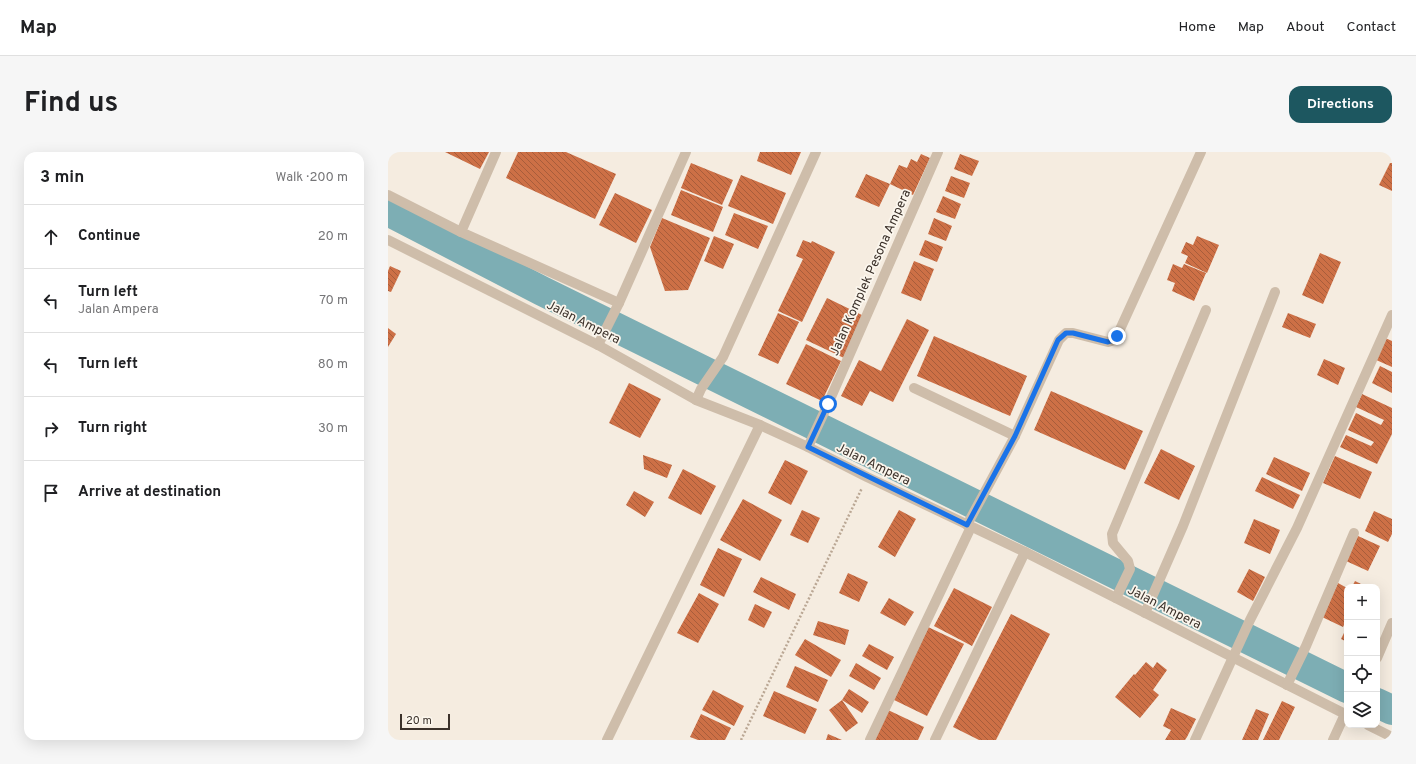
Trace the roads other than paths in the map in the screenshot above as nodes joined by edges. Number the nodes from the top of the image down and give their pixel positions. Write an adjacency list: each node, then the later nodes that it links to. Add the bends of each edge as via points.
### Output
1 (496, 152): 7 (street)
2 (686, 152): 10 (street)
3 (816, 152): 15 (street, via 739,322)
4 (938, 152): 18 (street, Jalan Komplek Pesona Ampera)
5 (1200, 152): 17 (street, via 1117,336 1108,342 1066,333 1058,340)
6 (388, 195): 7 (street)
7 (461, 232): 10 (street)
8 (388, 240): 13 (street, Jalan Ampera)
9 (1275, 292): 23 (street)
10 (619, 303): 13 (street)
11 (1206, 310): 22 (street, via 1112,534 1113,543 1128,561 1130,569)
12 (1392, 315): 25 (street, via 1297,528)
13 (598, 345): 15 (street, Jalan Ampera)
14 (914, 388): 17 (street)
15 (696, 400): 16 (street, Jalan Ampera)
16 (760, 425): 18 (street, Jalan Ampera); 32 (street)
17 (1015, 436): 19 (street)
18 (808, 447): 19 (street, Jalan Ampera)
19 (969, 524): 21 (street, Jalan Ampera); 33 (street)
20 (1354, 533): 27 (street)
21 (1025, 552): 22 (street, Jalan Ampera); 34 (street)
22 (1116, 598): 23 (street, Jalan Ampera)
23 (1148, 609): 25 (street, Jalan Ampera)
24 (1392, 623): 26 (street)
25 (1235, 654): 27 (street, Jalan Ampera); 35 (street)
26 (1378, 656)
27 (1287, 685): 28 (street, Jalan Ampera)
28 (1344, 713)
29 (1344, 718): 36 (street)
30 (1374, 728): 31 (street)
31 (1392, 737)
32 (607, 740)
33 (870, 740)
34 (935, 740)
35 (1195, 740)
36 (1333, 740)

